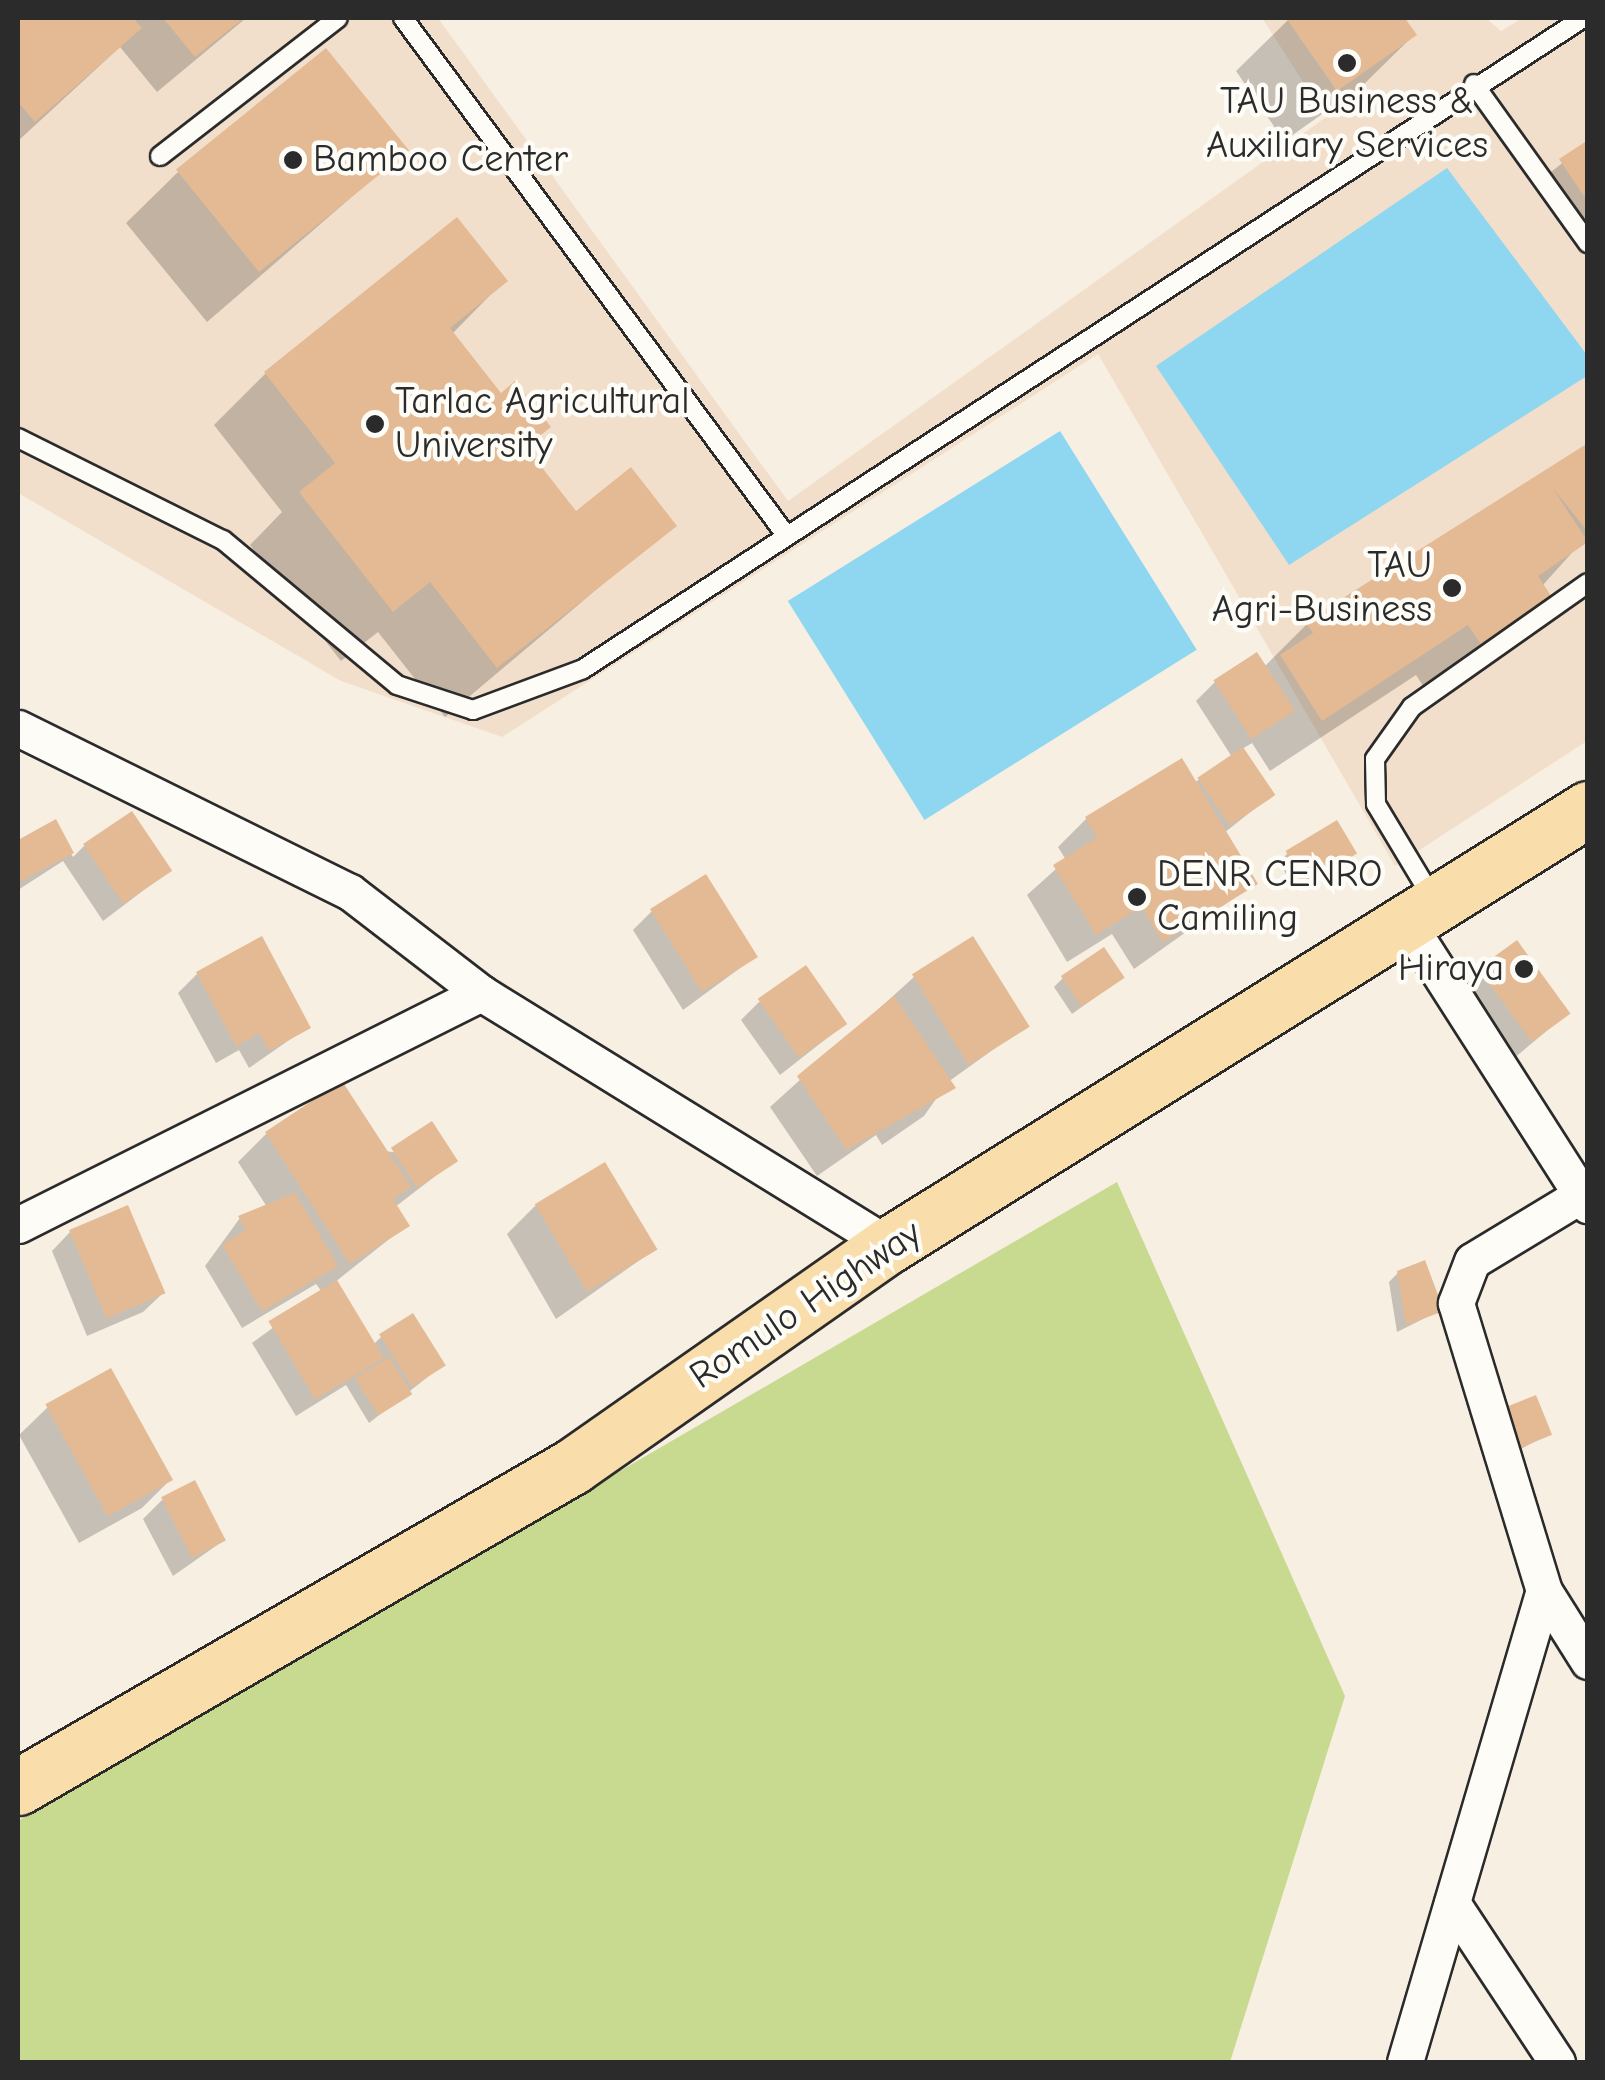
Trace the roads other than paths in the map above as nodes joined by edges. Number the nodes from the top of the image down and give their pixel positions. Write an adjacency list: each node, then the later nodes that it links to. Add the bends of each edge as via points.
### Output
1 (338, 18): 5 (lane)
2 (402, 18): 8 (lane)
3 (1583, 18): 4 (lane)
4 (1474, 84): 6 (lane); 8 (lane)
5 (160, 156)
6 (1588, 243)
7 (18, 438): 8 (lane, via 223,540 397,685 473,710 583,669)
8 (783, 531)
9 (1588, 584): 12 (lane, via 1412,707 1374,759 1376,804)
10 (18, 728): 13 (street, via 350,892)
11 (1588, 809): 12 (highway, Romulo Highway)
12 (1422, 914): 14 (street); 16 (highway, Romulo Highway)
13 (481, 993): 15 (street); 16 (street)
14 (1584, 1200): 17 (street, via 1472,1260 1456,1303)
15 (18, 1225)
16 (889, 1245): 19 (highway, Romulo Highway, via 573,1466)
17 (1544, 1591): 18 (street); 20 (street)
18 (1588, 1661)
19 (18, 1787)
20 (1452, 1903): 21 (street); 22 (street)
21 (1405, 2062)
22 (1557, 2062)

